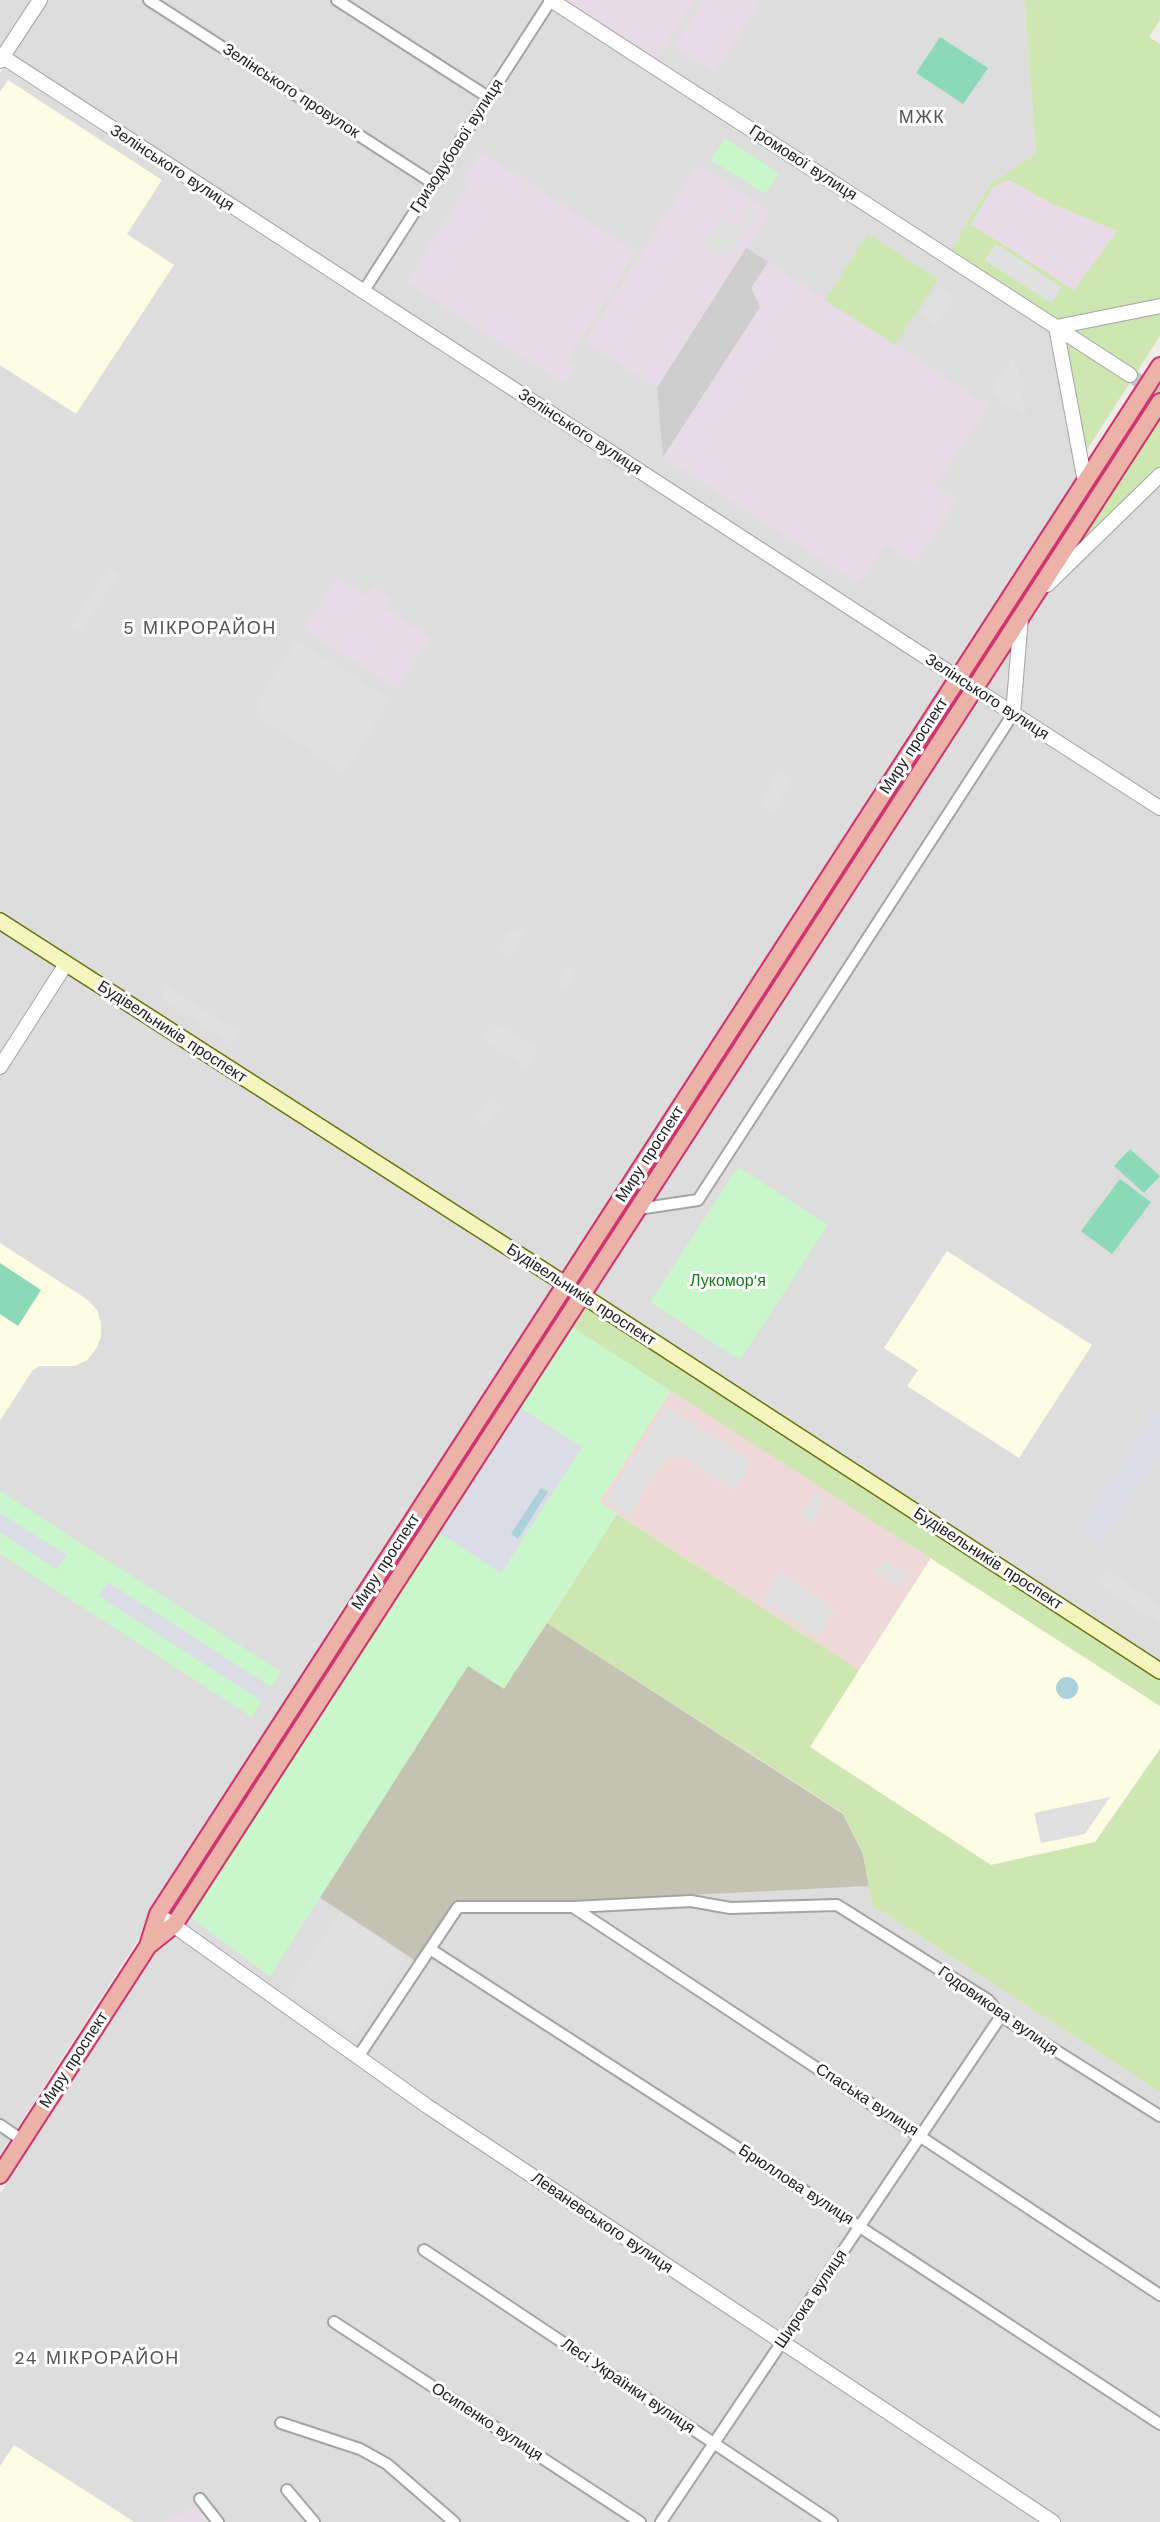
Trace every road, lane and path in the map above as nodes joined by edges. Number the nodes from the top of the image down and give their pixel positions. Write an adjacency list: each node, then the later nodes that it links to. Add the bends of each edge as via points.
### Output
1 (40, 0): 5 (street)
2 (149, 0): 7 (street, Зелінського провулок)
3 (337, 0): 6 (street)
4 (551, 0): 6 (street, Гризодубової вулиця); 10 (street, Громової вулиця)
5 (1, 58): 8 (street, Зелінського вулиця)
6 (488, 98): 7 (street, Гризодубової вулиця)
7 (433, 183): 8 (street, Гризодубової вулиця)
8 (363, 291): 18 (street, Зелінського вулиця)
9 (1160, 306): 10 (street)
10 (1056, 327): 12 (street, Громової вулиця); 15 (street)
11 (1160, 366): 15 (highway, Миру проспект)
12 (1130, 375)
13 (1160, 402): 16 (highway, Миру проспект)
14 (1160, 475): 16 (street)
15 (1085, 482): 18 (highway, Миру проспект)
16 (1033, 599): 17 (highway, Миру проспект)
17 (1021, 616): 19 (highway, Миру проспект); 20 (street)
18 (958, 678): 19 (highway, Зелінського вулиця); 26 (highway, Миру проспект)
19 (975, 689): 20 (street, Зелінського вулиця); 25 (highway, Миру проспект)
20 (1013, 714): 21 (street, Зелінського вулиця); 25 (street, via 698,1200)
21 (1160, 808)
22 (0, 921): 23 (main road, Будівельників проспект)
23 (66, 964): 24 (street); 26 (main road, Будівельників проспект)
24 (0, 1067)
25 (638, 1209): 27 (highway, Миру проспект)
26 (565, 1284): 27 (highway, Будівельників проспект); 30 (highway, Миру проспект)
27 (582, 1295): 28 (main road, Будівельників проспект); 31 (highway, Миру проспект)
28 (1160, 1671)
29 (573, 1907): 33 (street, via 458,1907); 34 (street, Годовикова вулиця, via 692,1901 730,1908 837,1905 988,2000); 38 (street, Спаська вулиця)
30 (158, 1914): 31 (street, Леваневського вулиця); 32 (highway, Миру проспект)
31 (174, 1925): 32 (highway, Миру проспект); 35 (street, Леваневського вулиця)
32 (148, 1946): 39 (highway, Миру проспект)
33 (430, 1949): 35 (street); 41 (street, Брюллова вулиця)
34 (1001, 2016): 36 (street, Годовикова вулиця); 38 (street, Широка вулиця)
35 (358, 2056): 45 (street, Леваневського вулиця)
36 (1160, 2116)
37 (0, 2125): 39 (street)
38 (922, 2135): 41 (street, Широка вулиця); 43 (street, Спаська вулиця)
39 (22, 2140): 40 (highway, Миру проспект)
40 (0, 2175)
41 (860, 2227): 45 (street, Широка вулиця); 47 (street, Брюллова вулиця)
42 (424, 2250): 48 (street, Лесі Українки вулиця)
43 (1160, 2295)
44 (334, 2322): 54 (street, Осипенко вулиця)
45 (782, 2343): 48 (street, Широка вулиця); 57 (street, Леваневського вулиця)
46 (281, 2423): 53 (street, via 360,2449 387,2464)
47 (1160, 2424)
48 (714, 2443): 55 (street, Широка вулиця); 56 (street, Лесі Українки вулиця)
49 (287, 2490): 52 (street)
50 (200, 2499): 51 (street)
51 (218, 2522)
52 (314, 2522)
53 (454, 2522)
54 (640, 2522)
55 (661, 2522)
56 (832, 2522)
57 (1053, 2522)

